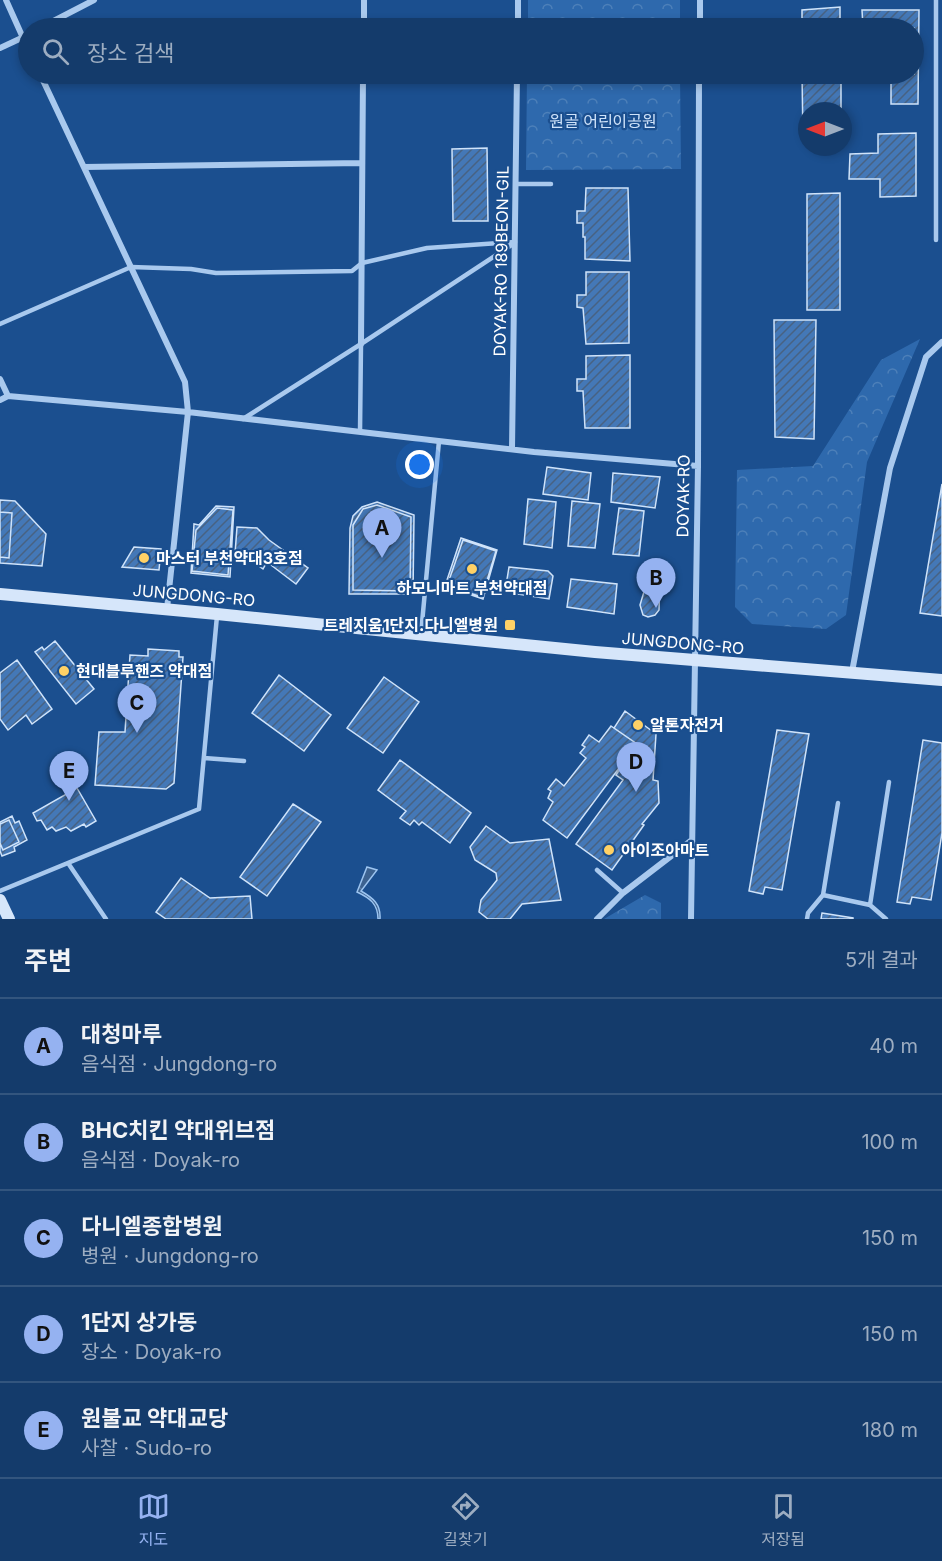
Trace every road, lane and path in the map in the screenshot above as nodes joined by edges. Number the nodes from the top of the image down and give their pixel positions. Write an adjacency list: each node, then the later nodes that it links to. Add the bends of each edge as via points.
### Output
1 (6, 0): 11 (street)
2 (94, 0): 7 (street)
3 (364, 0): 8 (street)
4 (518, 0): 9 (street)
5 (700, 0): 10 (street)
6 (936, 0): 22 (lane)
7 (59, 18)
8 (364, 18)
9 (518, 18)
10 (700, 18)
11 (18, 22)
12 (18, 40): 13 (street)
13 (0, 48)
14 (45, 84): 19 (street)
15 (363, 84): 18 (street)
16 (517, 84): 20 (street, DOYAK-RO 189BEON-GIL)
17 (699, 84): 37 (street, DOYAK-RO)
18 (362, 163): 19 (street); 24 (street)
19 (84, 167): 25 (street)
20 (516, 184): 21 (lane); 23 (street, DOYAK-RO 189BEON-GIL)
21 (550, 184)
22 (936, 240)
23 (515, 242): 24 (lane, via 427,248); 28 (lane); 36 (street, DOYAK-RO 189BEON-GIL)
24 (362, 263): 25 (lane, via 352,271 216,273); 28 (street)
25 (131, 267): 26 (lane); 32 (street, via 184,382)
26 (0, 324)
27 (942, 342): 43 (street, via 926,357 890,468)
28 (361, 344): 33 (lane); 34 (lane)
29 (0, 379): 30 (street)
30 (8, 396): 31 (street); 32 (street)
31 (0, 400)
32 (188, 412): 33 (street); 39 (street)
33 (243, 418): 34 (street)
34 (360, 432): 35 (street)
35 (439, 441): 36 (street); 41 (lane)
36 (512, 449): 37 (street)
37 (698, 466): 42 (street, DOYAK-RO)
38 (0, 594): 39 (street, JUNGDONG-RO)
39 (167, 609): 40 (street, JUNGDONG-RO)
40 (217, 614): 41 (street, JUNGDONG-RO); 45 (lane)
41 (421, 634): 42 (street, JUNGDONG-RO)
42 (694, 661): 43 (street, JUNGDONG-RO); 49 (street, DOYAK-RO)
43 (852, 673): 44 (street, JUNGDONG-RO)
44 (942, 680)
45 (204, 758): 46 (lane); 50 (lane, via 198,809)
46 (244, 761)
47 (889, 782): 56 (lane)
48 (838, 802): 54 (lane)
49 (692, 840): 53 (street); 60 (street, DOYAK-RO)
50 (68, 863): 52 (lane); 58 (lane)
51 (597, 870): 53 (lane)
52 (0, 891)
53 (623, 893): 59 (street)
54 (823, 895): 56 (lane); 61 (lane, via 807,913)
55 (0, 900): 57 (street)
56 (870, 905): 62 (lane)
57 (9, 919)
58 (106, 919)
59 (597, 919)
60 (691, 919)
61 (807, 919)
62 (886, 919)

